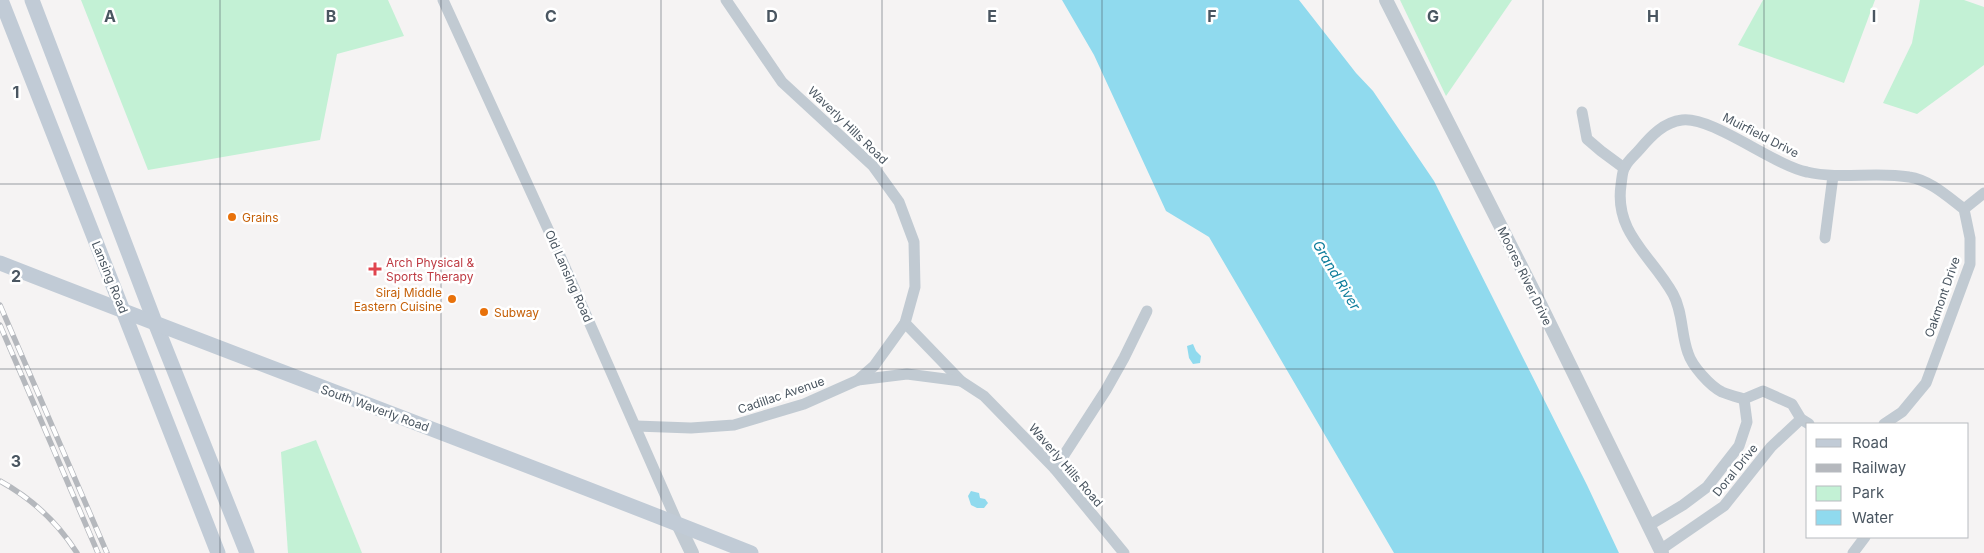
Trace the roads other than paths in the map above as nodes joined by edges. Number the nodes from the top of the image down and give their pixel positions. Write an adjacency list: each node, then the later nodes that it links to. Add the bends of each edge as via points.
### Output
1 (1, 0): 14 (main road, Lansing Road)
2 (32, 0): 15 (main road, Lansing Road)
3 (444, 0): 22 (street, Old Lansing Road)
4 (726, 0): 16 (street, Waverly Hills Road, via 782,82 873,166 899,202 914,242 916,266 915,287)
5 (1386, 0): 25 (street, Moores River Drive)
6 (1582, 112): 7 (street, via 1587,139)
7 (1624, 168): 8 (street, Muirfield Drive, via 1651,137 1669,123 1684,119 1713,126 1756,151 1805,172); 19 (street, via 1620,210 1628,232 1663,275 1675,297 1688,353 1700,374 1721,392)
8 (1833, 176): 10 (street, via 1910,177 1938,189); 11 (street)
9 (1984, 193): 10 (street)
10 (1964, 209): 21 (street, Oakmont Drive, via 1970,238 1970,264 1926,383 1902,412)
11 (1825, 238)
12 (0, 263): 14 (main road, South Waverly Road)
13 (1147, 311): 23 (street, via 1106,390)
14 (124, 312): 15 (main road, South Waverly Road); 28 (main road, Lansing Road)
15 (156, 324): 24 (main road, South Waverly Road); 29 (main road, Lansing Road)
16 (904, 324): 17 (street, Cadillac Avenue, via 874,366); 18 (street, Waverly Hills Road)
17 (858, 380): 18 (street, Waverly Hills Road, via 907,374); 22 (street, Cadillac Avenue, via 804,404 734,426)
18 (961, 380): 23 (street, Waverly Hills Road, via 984,396)
19 (1744, 399): 20 (street, via 1763,392 1792,404); 25 (street, Doral Drive, via 1747,422 1739,446 1707,487)
20 (1805, 421): 27 (street, Doral Drive, via 1771,447 1724,506)
21 (1886, 423)
22 (636, 426): 24 (street, Old Lansing Road)
23 (1055, 469): 32 (street, Waverly Hills Road)
24 (678, 524): 30 (street, Old Lansing Road); 31 (main road, South Waverly Road)
25 (1648, 526): 27 (street, Moores River Drive)
26 (1864, 538): 33 (street)
27 (1661, 551)
28 (218, 553)
29 (247, 553)
30 (692, 553)
31 (751, 553)
32 (1124, 553)
33 (1853, 553)

